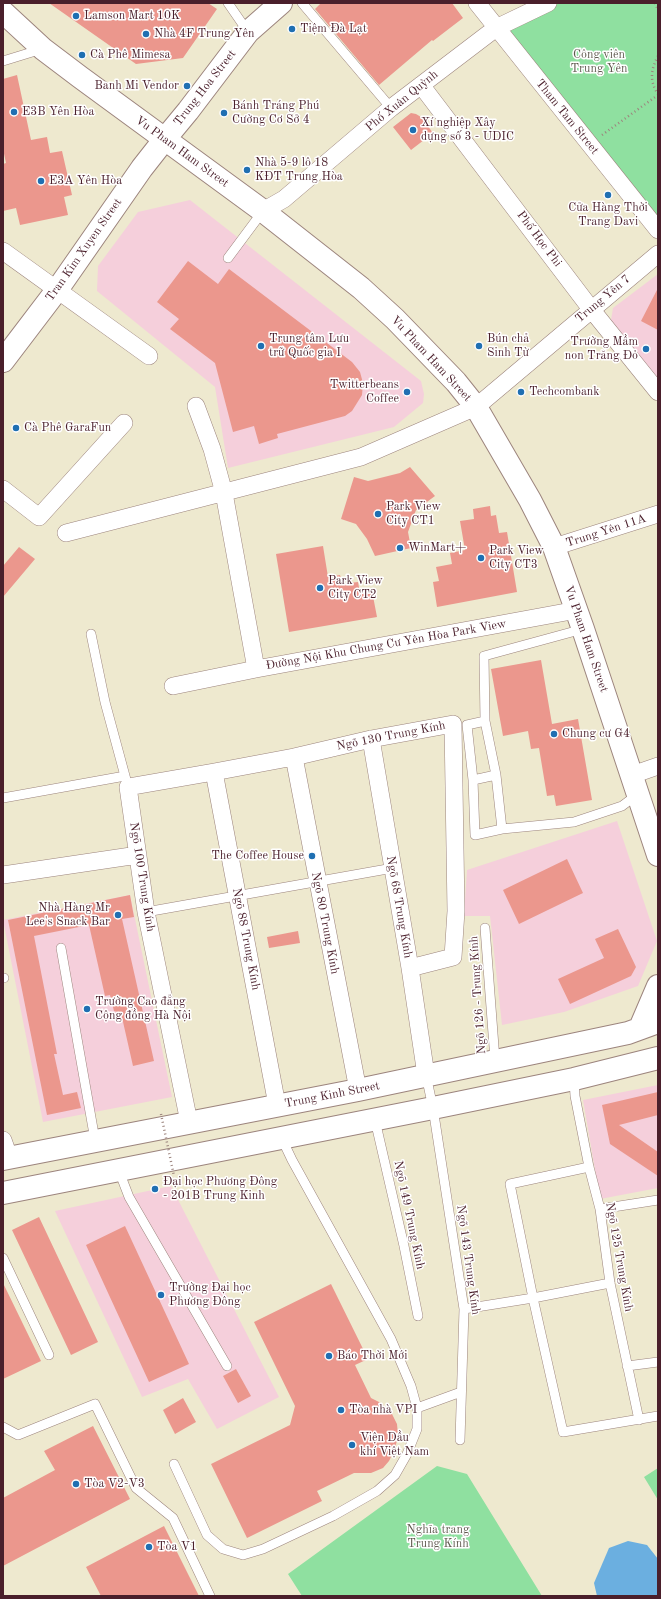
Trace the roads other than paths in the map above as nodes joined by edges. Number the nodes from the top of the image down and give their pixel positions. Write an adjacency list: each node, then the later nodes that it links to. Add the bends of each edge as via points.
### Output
1 (228, 3): 8 (lane)
2 (281, 3): 8 (street, Trung Hoa Street)
3 (302, 3): 12 (lane)
4 (477, 3): 7 (street, Tham Tam Street)
5 (548, 3): 7 (street, Phố Xuân Quỳnh)
6 (3, 12): 9 (street, Vu Pham Ham Street)
7 (496, 28): 11 (street, Phố Xuân Quỳnh); 15 (street, Tham Tam Street)
8 (248, 32): 13 (street, Trung Hoa Street)
9 (43, 49): 10 (lane); 13 (street, Vu Pham Ham Street)
10 (3, 61)
11 (421, 85): 12 (street, Phố Xuân Quỳnh); 20 (street, Phố Học Phi)
12 (391, 108): 14 (street, Phố Xuân Quỳnh, via 284,199)
13 (164, 140): 14 (street, Vu Pham Ham Street); 19 (street, Tran Kim Xuyen Street)
14 (263, 211): 18 (lane); 25 (street, Vu Pham Ham Street, via 361,288 395,319 456,382)
15 (658, 230)
16 (3, 251): 19 (street)
17 (658, 254): 20 (street, Trung Yên 7)
18 (228, 258)
19 (57, 290): 21 (street); 22 (street, Tran Kim Xuyen Street)
20 (592, 309): 23 (street, Phố Học Phi); 25 (street, Trung Yên 7)
21 (149, 356)
22 (3, 361)
23 (658, 392)
24 (196, 406): 28 (street, Đường Nội Khu Chung Cư Yên Hòa Park View, via 212,449)
25 (476, 407): 28 (street, via 361,457); 31 (street, Vu Pham Ham Street)
26 (124, 422): 27 (street, via 39,517)
27 (3, 489)
28 (224, 493): 30 (street); 34 (street, Đường Nội Khu Chung Cư Yên Hòa Park View)
29 (658, 514): 31 (street, Trung Yên 11A)
30 (66, 533)
31 (554, 547): 32 (street, Vu Pham Ham Street)
32 (580, 619): 34 (street, Đường Nội Khu Chung Cư Yên Hòa Park View, via 555,615); 36 (lane, via 484,656); 45 (street, Vu Pham Ham Street)
33 (91, 634): 44 (lane, Ngõ 100 Trung Kính, via 105,702)
34 (256, 669): 35 (street)
35 (173, 686)
36 (485, 721): 37 (lane); 42 (lane)
37 (460, 724): 38 (street, Ngõ 130 Trung Kính); 43 (lane); 57 (street, Ngõ 130 Trung Kính, via 453,957)
38 (371, 739): 39 (street, Ngõ 130 Trung Kính); 50 (street, Ngõ 68 Trung Kính)
39 (294, 757): 41 (street, Ngõ 130 Trung Kính); 52 (street, Ngõ 80 Trung Kính)
40 (658, 766): 45 (street)
41 (214, 772): 44 (street, Ngõ 130 Trung Kính); 53 (street, Ngõ 88 Trung Kính)
42 (496, 775): 43 (lane); 47 (lane)
43 (473, 780): 47 (lane, via 475,835)
44 (126, 781): 46 (lane); 48 (street, Ngõ 100 Trung Kính)
45 (635, 784): 47 (lane, via 622,806 574,822); 49 (street, Vu Pham Ham Street)
46 (3, 798)
47 (502, 829)
48 (138, 855): 51 (street); 54 (street, Ngõ 100 Trung Kính)
49 (658, 856)
50 (393, 868): 52 (lane); 57 (street, Ngõ 68 Trung Kính)
51 (3, 875)
52 (317, 881): 53 (lane); 64 (street, Ngõ 80 Trung Kính)
53 (238, 896): 54 (lane); 65 (street, Ngõ 88 Trung Kính)
54 (146, 912): 68 (street, Ngõ 100 Trung Kính)
55 (485, 928): 61 (lane, Ngõ 126 - Trung Kính)
56 (61, 948): 70 (lane)
57 (410, 968): 62 (street, Ngõ 68 Trung Kính)
58 (658, 986): 59 (street)
59 (649, 1025): 61 (street, Trung Kinh Street, via 628,1033)
60 (658, 1058): 63 (street)
61 (495, 1060): 62 (street, Trung Kinh Street)
62 (426, 1075): 64 (street, Trung Kinh Street); 66 (lane, Ngõ 143 Trung Kính)
63 (574, 1079): 66 (street); 72 (lane, Ngõ 125 Trung Kính)
64 (358, 1090): 65 (street, Trung Kinh Street)
65 (277, 1105): 68 (street, Trung Kinh Street)
66 (433, 1108): 67 (street); 80 (lane, Ngõ 143 Trung Kính)
67 (375, 1120): 69 (street); 81 (lane, Ngõ 149 Trung Kính)
68 (189, 1122): 70 (street, Trung Kinh Street)
69 (282, 1139): 73 (street); 87 (lane, via 390,1339 405,1369)
70 (95, 1140): 71 (street, Trung Kinh Street)
71 (5, 1152)
72 (588, 1167): 76 (lane, Ngõ 125 Trung Kính); 79 (lane, via 510,1184)
73 (119, 1171): 74 (street); 84 (lane, via 129,1197)
74 (3, 1193)
75 (658, 1200): 76 (lane)
76 (600, 1209): 78 (lane, Ngõ 125 Trung Kính)
77 (3, 1258): 82 (lane)
78 (610, 1283): 79 (lane); 85 (lane, Ngõ 125 Trung Kính)
79 (533, 1298): 80 (lane); 89 (lane, via 563,1432)
80 (464, 1309): 86 (lane, Ngõ 143 Trung Kính)
81 (418, 1316)
82 (49, 1354)
83 (658, 1362): 85 (lane)
84 (227, 1366)
85 (627, 1366): 89 (lane, Ngõ 125 Trung Kính)
86 (461, 1392): 87 (lane); 91 (lane, Ngõ 143 Trung Kính)
87 (417, 1408): 92 (lane, via 417,1429 407,1454 395,1475 378,1491 333,1516 263,1549 243,1555 223,1549 207,1535)
88 (658, 1416): 89 (lane)
89 (638, 1420)
90 (3, 1427): 93 (lane, via 18,1435 95,1404 136,1488 174,1518)
91 (460, 1440)
92 (174, 1464)
93 (210, 1596)

